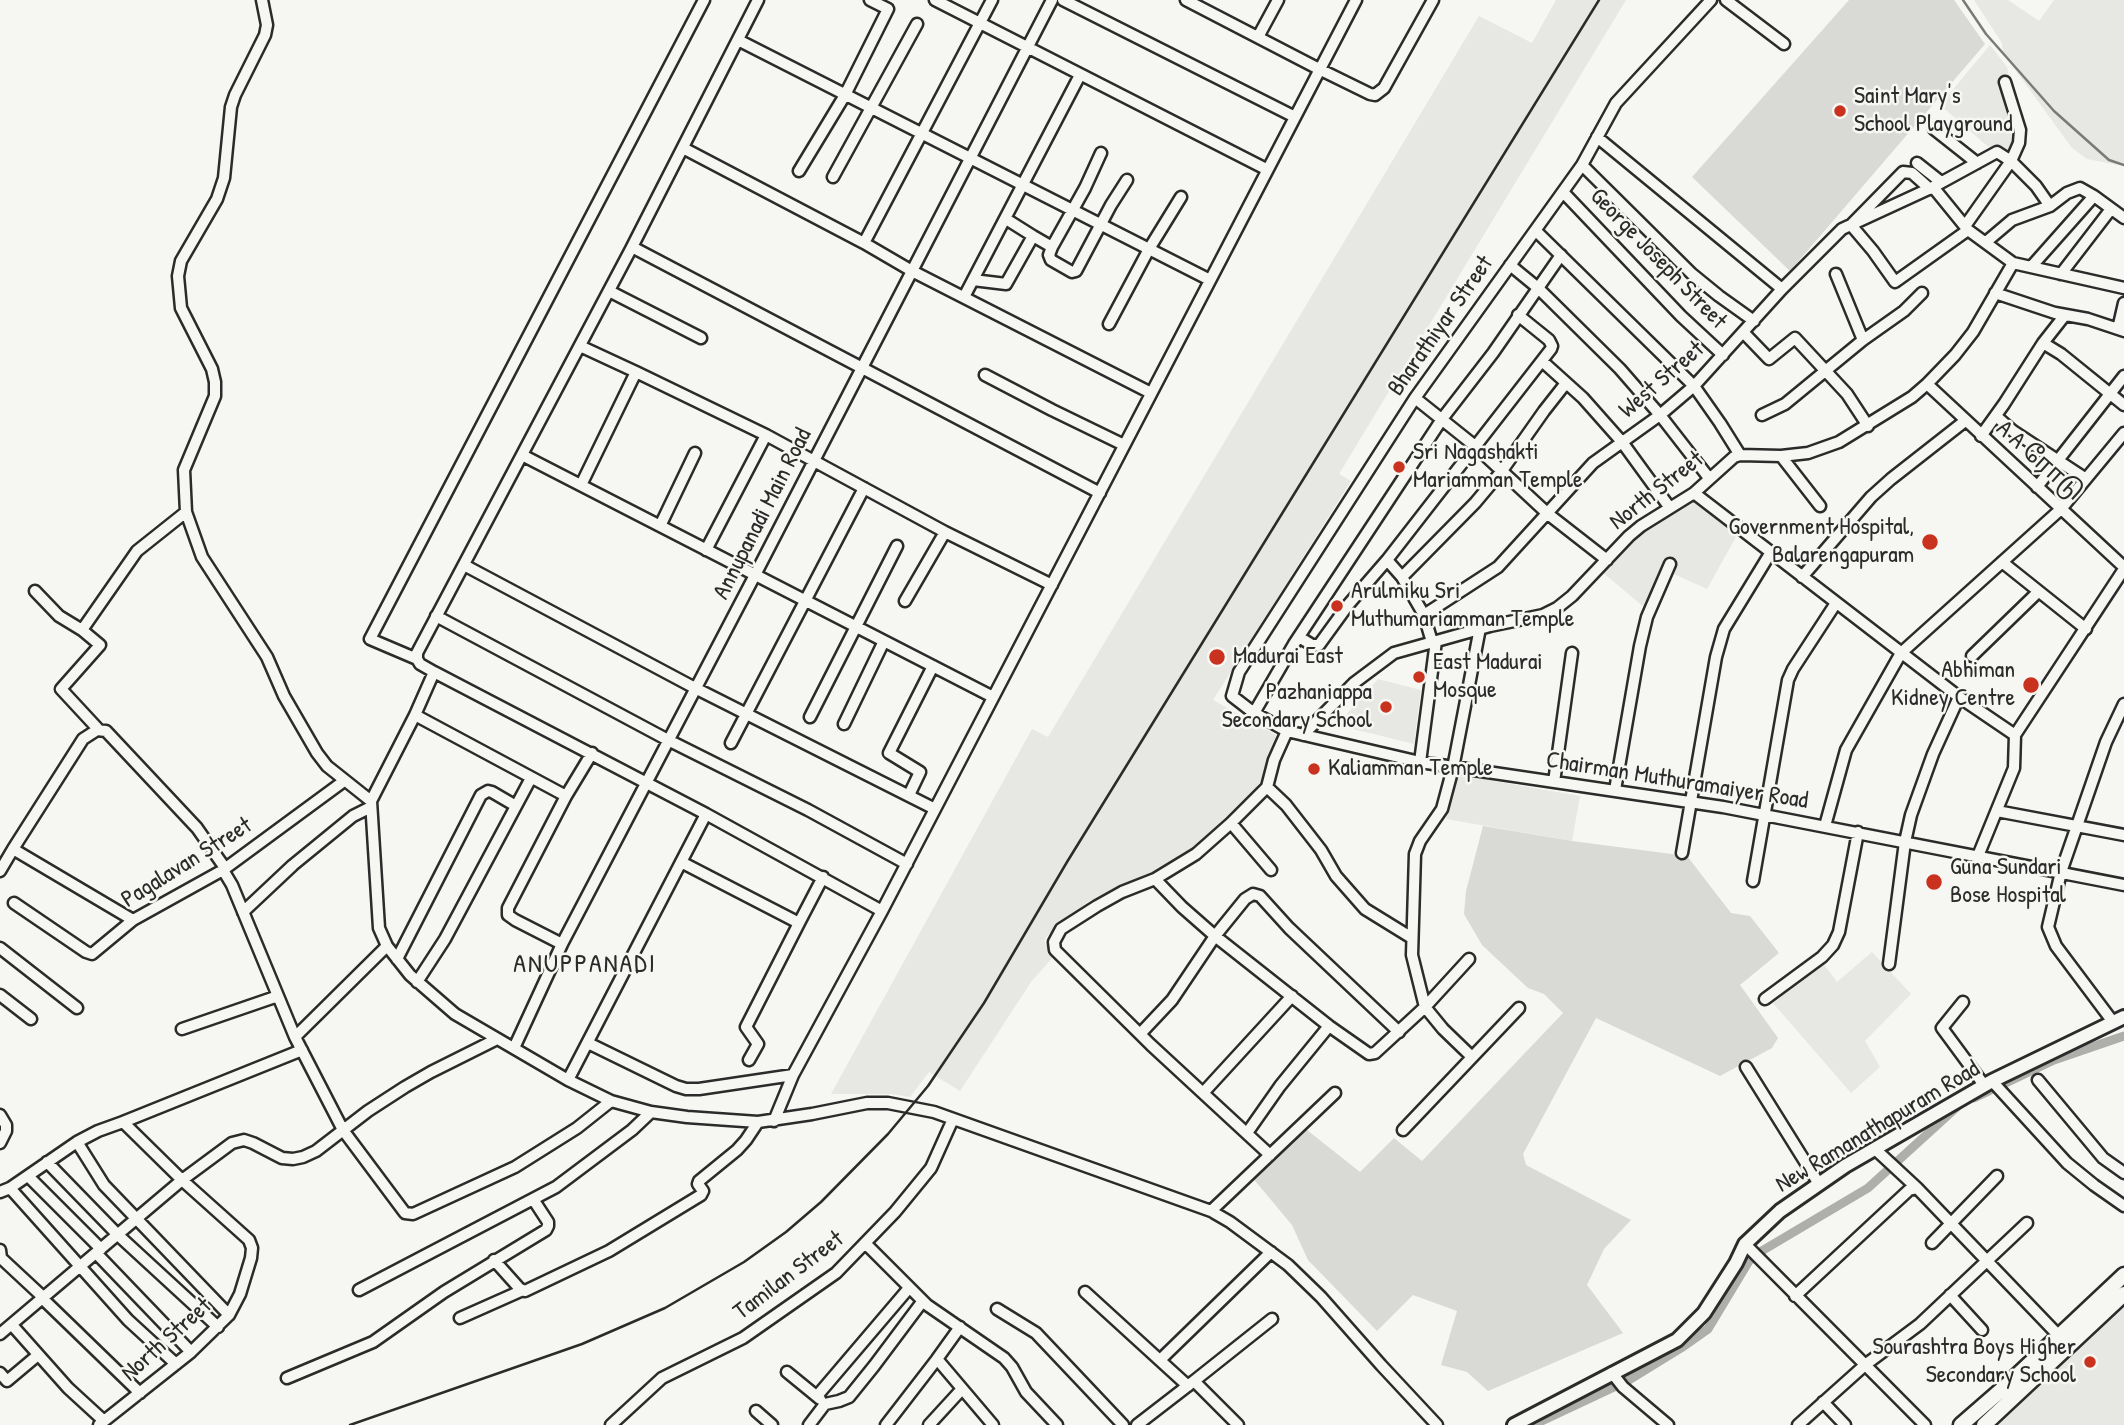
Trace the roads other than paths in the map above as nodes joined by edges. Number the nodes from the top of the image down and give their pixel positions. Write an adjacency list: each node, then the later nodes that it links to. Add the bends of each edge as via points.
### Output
1 (262, 0): 131 (street, via 265,35 231,107 224,178 181,261 178,276 181,308 215,382 215,397 184,470)
2 (704, 0): 165 (street, via 370,639)
3 (758, 0): 18 (street)
4 (870, 0): 24 (street, via 888,9)
5 (935, 0): 15 (street)
6 (992, 0): 15 (street)
7 (1052, 0): 20 (street, Annupanadi Main Road)
8 (1063, 0): 26 (street)
9 (1186, 0): 17 (street)
10 (1278, 0): 17 (street)
11 (1356, 0): 21 (street)
12 (1433, 0): 21 (street, via 1380,93 1370,94)
13 (1711, 0): 29 (street, Bharathiyar Street, via 1616,103)
14 (1726, 0): 19 (street)
15 (980, 23): 20 (street); 28 (street)
16 (917, 24): 25 (street)
17 (1258, 37): 21 (street)
18 (738, 40): 24 (street); 30 (street)
19 (1784, 44)
20 (1027, 48): 22 (street); 32 (street, Annupanadi Main Road)
21 (1319, 69): 26 (street)
22 (1080, 75): 37 (street); 41 (street)
23 (2005, 82): 33 (street, via 2020,130)
24 (845, 95): 25 (street); 38 (street)
25 (870, 108): 28 (street); 39 (street)
26 (1295, 117): 37 (street)
27 (1934, 129): 35 (street)
28 (922, 135): 32 (street); 57 (street)
29 (1597, 136): 36 (street, Bharathiyar Street); 72 (street)
30 (683, 148): 57 (street); 58 (street)
31 (1101, 153): 48 (street)
32 (970, 159): 41 (street); 65 (street, Annupanadi Main Road)
33 (2011, 161): 35 (street, West Street, via 1997,152); 46 (street); 53 (street)
34 (1917, 163): 42 (street)
35 (1976, 163): 42 (street, West Street)
36 (1582, 165): 43 (street, Bharathiyar Street); 80 (street, via 1692,274)
37 (1266, 169): 69 (street)
38 (799, 170)
39 (833, 177)
40 (1127, 180): 51 (street)
41 (1023, 186): 48 (street); 50 (street)
42 (1935, 186): 52 (street, West Street); 52 (street, via 1903,172); 53 (street)
43 (1563, 192): 54 (street, Bharathiyar Street); 88 (street, George Joseph Street)
44 (2094, 196): 46 (street, via 2080,188); 47 (street); 64 (street)
45 (1181, 197): 60 (street)
46 (2050, 206): 56 (street, via 2012,220)
47 (2111, 209): 49 (street); 67 (street)
48 (1072, 211): 51 (street); 59 (street)
49 (2124, 218)
50 (1006, 219): 55 (street); 68 (street)
51 (1100, 225): 59 (street, via 1076,271 1051,260); 60 (street)
52 (1851, 225): 53 (street, via 1895,282); 72 (street, West Street)
53 (1967, 228): 56 (street)
54 (1536, 231): 61 (street); 63 (street, Bharathiyar Street)
55 (1033, 236): 59 (street); 68 (street, via 1006,284)
56 (1986, 242): 62 (street)
57 (864, 243): 65 (street)
58 (632, 247): 73 (street); 90 (street)
59 (1052, 247)
60 (1149, 249): 69 (street); 81 (street)
61 (1561, 255): 70 (street); 97 (street)
62 (2013, 262): 64 (street); 75 (street, North Street)
63 (1510, 265): 70 (street); 100 (street, Bharathiyar Street)
64 (2031, 267): 67 (street)
65 (912, 271): 76 (street); 90 (street, Annupanadi Main Road)
66 (1836, 274): 85 (street)
67 (2061, 274): 71 (street)
68 (973, 280): 76 (street)
69 (1210, 280): 98 (street)
70 (1538, 288): 78 (street); 102 (street)
71 (2124, 288)
72 (1783, 289): 80 (street, West Street)
73 (609, 291): 84 (street); 87 (street)
74 (1923, 293): 85 (street)
75 (1995, 293): 79 (street); 96 (street, North Street, via 1973,332)
76 (964, 297): 98 (street)
77 (2124, 303): 82 (street)
78 (1518, 315): 89 (street, via 1552,343); 105 (street)
79 (2065, 315): 82 (street); 86 (street)
80 (1754, 321): 83 (street, West Street)
81 (1109, 324)
82 (2121, 330)
83 (1743, 332): 88 (street, West Street); 91 (street, via 1769,359 1795,338)
84 (701, 338)
85 (1863, 340): 91 (street)
86 (2043, 342): 99 (street); 104 (street)
87 (580, 346): 92 (street); 115 (street)
88 (1723, 355): 97 (street, West Street)
89 (1542, 361): 95 (street); 113 (street)
90 (862, 366): 119 (street, Annupanadi Main Road); 126 (street)
91 (1827, 370): 103 (street, via 1785,404); 107 (street)
92 (636, 372): 109 (street); 123 (street)
93 (985, 375): 112 (street)
94 (2124, 376): 99 (street)
95 (1566, 383): 111 (street); 120 (street)
96 (1927, 384): 106 (street, A A ரோடு); 107 (street, North Street)
97 (1693, 386): 102 (street, West Street); 116 (street)
98 (1151, 393): 112 (street)
99 (2111, 394): 101 (street); 118 (street)
100 (1415, 398): 105 (street); 169 (street, Bharathiyar Street, via 1239,673)
101 (2124, 405)
102 (1660, 415): 111 (street, West Street); 121 (street)
103 (1762, 415)
104 (1996, 416): 110 (street); 118 (street)
105 (1442, 419): 113 (street); 159 (street)
106 (1965, 421): 110 (street, A A ரோடு); 146 (street, via 1871,497)
107 (1868, 426): 117 (street, North Street, via 1808,453)
108 (2124, 433): 122 (street)
109 (766, 435): 119 (street); 136 (street)
110 (1981, 436): 124 (street, A A ரோடு)
111 (1622, 442): 129 (street); 132 (street, West Street, via 1593,463)
112 (1124, 445): 126 (street)
113 (1475, 446): 120 (street); 139 (street)
114 (695, 453): 133 (street)
115 (522, 455): 123 (street); 142 (street)
116 (1740, 455): 117 (street, North Street); 121 (street, North Street)
117 (1781, 456): 128 (street)
118 (2057, 460): 122 (street); 124 (street)
119 (814, 461): 125 (street); 144 (street, Annupanadi Main Road)
120 (1501, 472): 132 (street); 145 (street)
121 (1709, 478): 127 (street, North Street)
122 (2086, 479): 130 (street)
123 (581, 485): 133 (street)
124 (2037, 487): 130 (street, A A ரோடு)
125 (864, 488): 134 (street); 150 (street)
126 (1100, 493): 147 (street)
127 (1693, 493): 129 (street, North Street); 137 (street)
128 (1820, 506)
129 (1670, 508): 138 (street, North Street, via 1641,526)
130 (2060, 509): 140 (street); 143 (street, A A ரோடு)
131 (186, 512): 158 (street, via 137,551); 188 (street, via 202,557 267,657 317,753)
132 (1548, 514): 138 (street); 153 (street, West Street, via 1498,567)
133 (660, 526): 136 (street)
134 (945, 532): 147 (street); 151 (street)
135 (897, 546): 155 (street)
136 (706, 550): 144 (street)
137 (1771, 552): 146 (street); 195 (street, via 1724,629)
138 (1607, 559): 156 (street, North Street, via 1557,608)
139 (1387, 560): 145 (street); 159 (street, via 1319,645)
140 (2002, 562): 149 (street); 163 (street)
141 (1670, 564): 192 (street, via 1642,637)
142 (464, 565): 154 (street); 168 (street)
143 (2124, 568): 157 (street)
144 (755, 575): 150 (street); 168 (street, Annupanadi Main Road)
145 (1402, 577): 153 (street)
146 (1802, 577): 152 (street)
147 (1052, 585): 170 (street)
148 (35, 591): 158 (street, via 59,616)
149 (2038, 592): 157 (street); 164 (street)
150 (806, 601): 155 (street); 173 (street)
151 (905, 601)
152 (1836, 603): 163 (street); 201 (street, via 1788,680)
153 (1424, 615): 161 (street)
154 (436, 616): 165 (street); 182 (street)
155 (858, 628): 160 (street); 176 (street)
156 (1480, 628): 161 (street, North Street); 186 (street)
157 (2086, 629): 181 (street)
158 (82, 630): 178 (street, via 100,645 61,689)
159 (1298, 637): 174 (street)
160 (884, 641): 166 (street); 177 (street)
161 (1434, 642): 180 (street, North Street, via 1404,649 1374,667); 185 (street)
162 (1572, 653): 189 (street)
163 (1901, 653): 171 (street); 203 (street, via 1846,750)
164 (1972, 656)
165 (416, 659): 167 (street)
166 (933, 666): 170 (street); 193 (street, via 889,752 920,772)
167 (434, 672): 175 (street); 184 (street)
168 (695, 688): 173 (street); 182 (street, Annupanadi Main Road)
169 (1232, 696): 174 (street, Chairman Muthuramaiyer Road)
170 (993, 697): 198 (street)
171 (1959, 697): 181 (street); 207 (street, via 1922,783)
172 (2124, 704): 204 (street)
173 (746, 713): 183 (street); 193 (street)
174 (1254, 713): 179 (street, Chairman Muthuramaiyer Road)
175 (415, 715): 187 (street); 196 (street)
176 (810, 718)
177 (844, 724)
178 (99, 730): 208 (street, via 83,739); 213 (street, via 106,731 197,828)
179 (1287, 731): 180 (street, Chairman Muthuramaiyer Road); 191 (street)
180 (1303, 735): 185 (street, Chairman Muthuramaiyer Road)
181 (2015, 735): 199 (street, via 2014,768)
182 (668, 740): 190 (street, Annupanadi Main Road); 212 (street)
183 (731, 743)
184 (592, 753): 190 (street); 194 (street)
185 (1420, 762): 186 (street, Chairman Muthuramaiyer Road)
186 (1453, 768): 189 (street, Chairman Muthuramaiyer Road); 227 (street, via 1442,809 1415,854)
187 (531, 778): 194 (street); 197 (street)
188 (344, 780): 196 (street); 213 (street, Pagalavan Street)
189 (1553, 782): 192 (street, Chairman Muthuramaiyer Road)
190 (646, 783): 200 (street); 228 (street, Annupanadi Main Road)
191 (1267, 787): 202 (street); 227 (street, via 1286,805 1364,909)
192 (1615, 790): 195 (street, Chairman Muthuramaiyer Road)
193 (909, 795): 198 (street)
194 (566, 796): 228 (street, via 508,908 515,920)
195 (1692, 803): 201 (street, Chairman Muthuramaiyer Road); 209 (street)
196 (371, 804): 223 (street, via 293,864); 229 (street, via 379,928)
197 (516, 806): 231 (street, via 484,792); 234 (street)
198 (935, 809): 212 (street)
199 (1997, 811): 204 (street); 210 (street)
200 (706, 814): 211 (street); 217 (street)
201 (1764, 815): 203 (street, Chairman Muthuramaiyer Road); 219 (street)
202 (1231, 823): 214 (street); 218 (street, via 1196,854)
203 (1825, 826): 205 (street, Chairman Muthuramaiyer Road)
204 (2077, 826): 206 (street); 216 (street)
205 (1858, 832): 207 (street, Chairman Muthuramaiyer Road); 238 (street, via 1833,945)
206 (2124, 835)
207 (1905, 842): 210 (street, Chairman Muthuramaiyer Road); 233 (street)
208 (13, 849): 215 (street); 224 (street)
209 (1682, 853)
210 (1978, 856): 216 (street, Chairman Muthuramaiyer Road)
211 (681, 862): 225 (street); 251 (street)
212 (907, 864): 222 (street)
213 (224, 869): 223 (street); 224 (street, Pagalavan Street)
214 (1271, 870)
215 (0, 871)
216 (2061, 872): 220 (street, Chairman Muthuramaiyer Road); 244 (street, via 2048,927 2051,938)
217 (823, 877): 222 (street); 225 (street)
218 (1155, 879): 226 (street); 248 (street, via 1097,906 1061,929 1054,942 1055,950)
219 (1753, 881)
220 (2124, 885)
221 (14, 903): 224 (street, Pagalavan Street, via 92,954)
222 (882, 911): 257 (street)
223 (243, 912): 236 (street)
224 (133, 919)
225 (799, 923): 255 (street, via 747,1023 758,1044)
226 (1215, 936): 237 (street); 247 (street, via 1245,899 1259,896); 248 (street, via 1172,1000)
227 (1412, 938): 240 (street)
228 (562, 944): 252 (street, Annupanadi Main Road)
229 (387, 946): 231 (street); 249 (street)
230 (0, 948): 241 (street)
231 (397, 959): 234 (street)
232 (1469, 959): 240 (street)
233 (1889, 964)
234 (417, 982): 250 (street, via 455,1014)
235 (0, 995): 243 (street)
236 (278, 996): 246 (street); 249 (street)
237 (1292, 996): 245 (street); 261 (street)
238 (1765, 999)
239 (1963, 1002): 260 (street, via 1942,1028)
240 (1425, 1007): 247 (street); 254 (street)
241 (77, 1008)
242 (1520, 1008): 254 (street)
243 (32, 1019)
244 (2119, 1019): 260 (main road, New Ramanathapuram Road)
245 (1329, 1026): 247 (street, via 1369,1054); 272 (street)
246 (182, 1029)
247 (1399, 1032)
248 (1140, 1034): 261 (street)
249 (295, 1037): 253 (street)
250 (497, 1039): 252 (street); 270 (street, via 431,1072)
251 (588, 1043): 257 (street, via 687,1089); 258 (street)
252 (514, 1048): 258 (street)
253 (302, 1050): 268 (street); 270 (street)
254 (1472, 1057): 271 (street)
255 (749, 1060)
256 (1746, 1067): 282 (street)
257 (793, 1075): 267 (street)
258 (568, 1080): 263 (street)
259 (2038, 1080): 278 (street, via 2103,1158)
260 (1993, 1085): 275 (main road, New Ramanathapuram Road); 286 (street, via 2067,1163)
261 (1203, 1093): 272 (street)
262 (1335, 1093): 276 (street)
263 (611, 1101): 264 (street); 270 (street, via 515,1167 413,1214 401,1209)
264 (651, 1112): 269 (street); 285 (street, via 556,1187)
265 (0, 1115): 274 (street, via 6,1125)
266 (953, 1119): 267 (street, via 867,1103); 287 (street); 293 (street, Tamilan Street, via 931,1168)
267 (774, 1121): 269 (street)
268 (123, 1122): 273 (street); 281 (street)
269 (758, 1122): 304 (street, via 737,1150 699,1181 701,1195 609,1251)
270 (343, 1130): 281 (street, via 316,1150 293,1159 244,1140 232,1143)
271 (1403, 1130)
272 (1247, 1133): 276 (street)
273 (78, 1142): 277 (street); 288 (street, via 104,1185)
274 (0, 1143)
275 (1875, 1149): 282 (main road, New Ramanathapuram Road); 283 (street)
276 (1270, 1155): 287 (street)
277 (47, 1162): 279 (street); 291 (street)
278 (2124, 1173)
279 (28, 1176): 284 (street); 295 (street)
280 (1997, 1176): 289 (street)
281 (182, 1180): 288 (street); 312 (street, North Street, via 243,1234 252,1248 240,1294)
282 (1819, 1184): 296 (main road, New Ramanathapuram Road, via 1780,1211)
283 (1917, 1188): 289 (street); 308 (street, via 1909,1190)
284 (5, 1190): 300 (street)
285 (533, 1199): 298 (street, via 546,1230); 303 (street)
286 (2124, 1206)
287 (1211, 1211): 297 (street)
288 (136, 1220): 291 (street); 312 (street)
289 (1952, 1223): 292 (street); 299 (street)
290 (2027, 1223): 299 (street)
291 (118, 1235): 295 (street); 315 (street)
292 (1932, 1243)
293 (866, 1244): 302 (street); 338 (street, Tamilan Street, via 836,1273 743,1339 662,1378)
294 (0, 1250): 309 (street, via 1,1258)
295 (99, 1251): 300 (street); 320 (street)
296 (1752, 1251): 308 (street); 329 (main road, New Ramanathapuram Road, via 1736,1263 1695,1322)
297 (1270, 1252): 323 (street); 348 (street, via 1321,1297)
298 (494, 1260): 304 (street); 327 (street, via 373,1342)
299 (1988, 1260): 307 (street); 319 (street)
300 (81, 1267): 309 (street); 324 (street, via 128,1320)
301 (2124, 1275): 319 (highway)
302 (909, 1288): 310 (street); 333 (street)
303 (359, 1290)
304 (523, 1290): 313 (street)
305 (1085, 1292): 323 (street)
306 (2124, 1294): 355 (highway)
307 (1951, 1295): 318 (street); 325 (street)
308 (1795, 1296): 325 (street)
309 (44, 1298): 317 (street); 332 (street)
310 (922, 1301): 316 (street); 333 (street, via 849,1396 839,1401)
311 (997, 1309): 345 (street, via 1036,1332)
312 (229, 1315): 315 (street, North Street)
313 (460, 1318)
314 (1272, 1319): 330 (street)
315 (218, 1327): 320 (street, North Street)
316 (960, 1327): 322 (street); 344 (street, via 1004,1358)
317 (5, 1328): 321 (street)
318 (1982, 1331)
319 (2059, 1336): 354 (highway)
320 (191, 1352): 324 (street, North Street)
321 (38, 1355): 328 (street); 337 (street)
322 (937, 1360): 331 (street); 341 (street)
323 (1160, 1360): 330 (street)
324 (176, 1364): 332 (street, North Street)
325 (1865, 1365): 334 (street); 353 (street)
326 (787, 1372): 333 (street)
327 (287, 1378)
328 (2, 1380)
329 (1618, 1380): 336 (main road, New Ramanathapuram Road); 350 (street)
330 (1191, 1383): 346 (street); 347 (street)
331 (962, 1389): 342 (street); 343 (street)
332 (140, 1393): 337 (street, North Street)
333 (821, 1400): 340 (street)
334 (1823, 1402): 351 (street); 352 (street)
335 (756, 1411): 339 (street)
336 (1536, 1420): 349 (main road, New Ramanathapuram Road)
337 (102, 1423)
338 (611, 1425)
339 (772, 1425)
340 (809, 1425)
341 (886, 1425)
342 (929, 1425)
343 (993, 1425)
344 (1056, 1425)
345 (1123, 1425)
346 (1138, 1425)
347 (1238, 1425)
348 (1437, 1425)
349 (1514, 1425)
350 (1668, 1425)
351 (1798, 1425)
352 (1845, 1425)
353 (1924, 1425)
354 (1961, 1425)
355 (1984, 1425)

